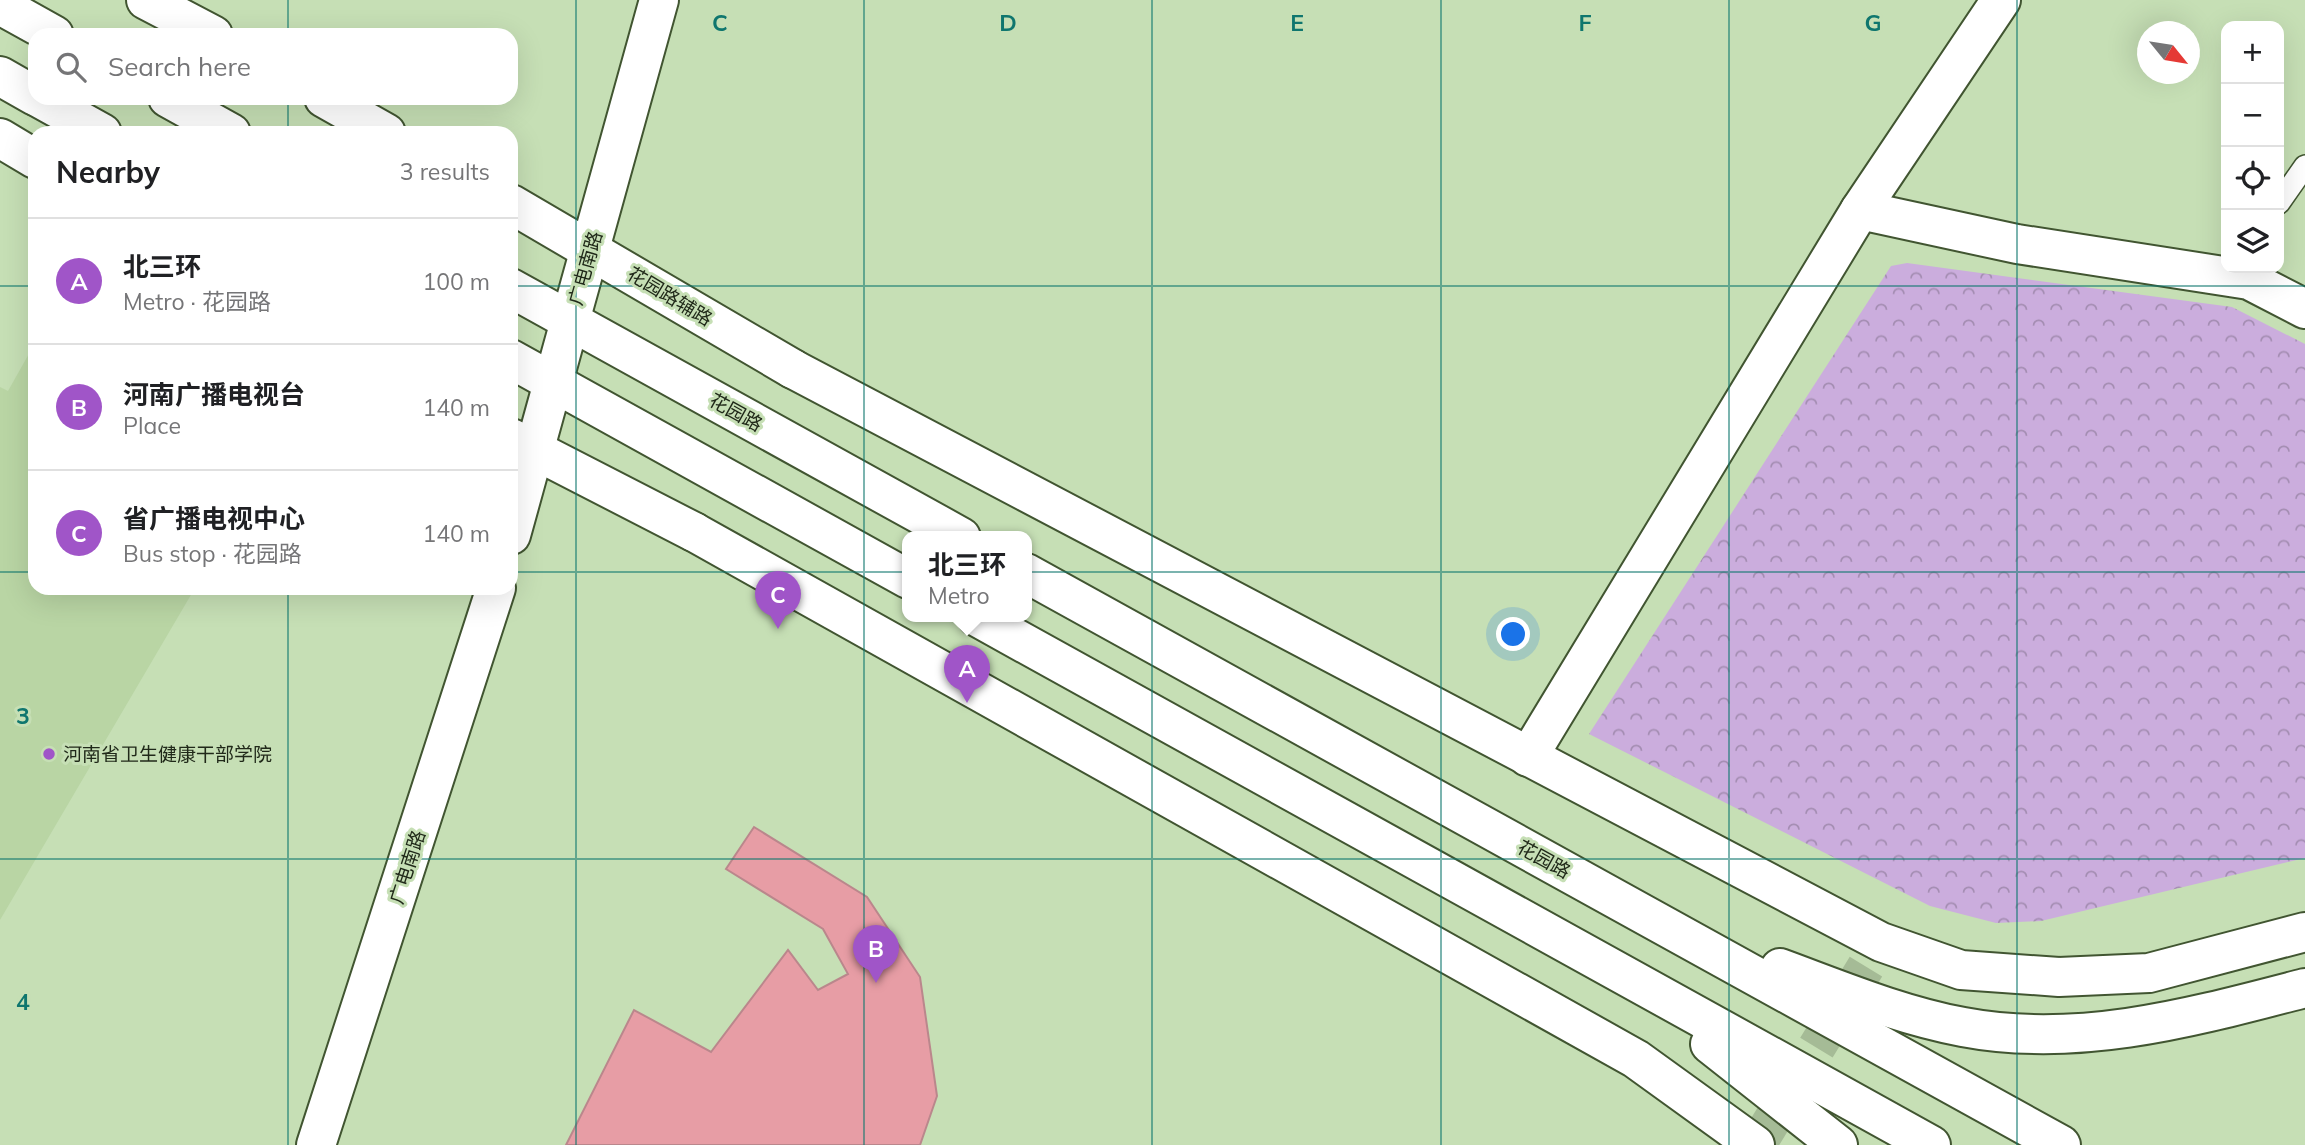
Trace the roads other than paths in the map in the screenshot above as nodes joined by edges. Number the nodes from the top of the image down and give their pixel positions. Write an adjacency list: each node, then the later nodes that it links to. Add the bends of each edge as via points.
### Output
1 (146, 0): 6 (street)
2 (659, 0): 21 (street, 广电南路)
3 (2001, 0): 20 (street)
4 (0, 5): 5 (street)
5 (41, 28)
6 (200, 28)
7 (0, 76): 8 (street)
8 (28, 92)
9 (51, 105): 12 (street)
10 (181, 105): 13 (street)
11 (336, 105): 14 (street)
12 (89, 126)
13 (218, 126)
14 (374, 126)
15 (0, 138): 16 (street)
16 (28, 155)
17 (2305, 166): 18 (lane)
18 (2284, 197)
19 (518, 208): 21 (street, 花园路辅路)
20 (1860, 210): 22 (street, via 2017,244); 36 (street)
21 (590, 249): 26 (street, 广电南路); 36 (street, 花园路辅路, via 793,369)
22 (2221, 271)
23 (2233, 273): 25 (street)
24 (518, 292): 26 (street, 花园路)
25 (2305, 309)
26 (570, 321): 28 (street, 广电南路); 31 (street, 花园路)
27 (518, 363): 28 (street)
28 (553, 383): 29 (street, 广电南路); 32 (street)
29 (523, 444): 30 (street, 广电南路); 42 (street, via 694,532 1636,1059)
30 (518, 482)
31 (950, 531)
32 (902, 576)
33 (1032, 576): 37 (street, 花园路)
34 (494, 595): 41 (street, 广电南路)
35 (986, 622): 39 (street)
36 (1528, 757): 38 (street, 花园路辅路, via 1881,942 1961,970 2059,977 2149,973)
37 (1660, 923): 40 (street, via 1900,1012 2003,1032 2047,1035 2143,1027); 45 (street, 花园路)
38 (2305, 932)
39 (1623, 975): 43 (street); 44 (street)
40 (2305, 988)
41 (316, 1145)
42 (1755, 1145)
43 (1838, 1145)
44 (1931, 1145)
45 (2061, 1145)

